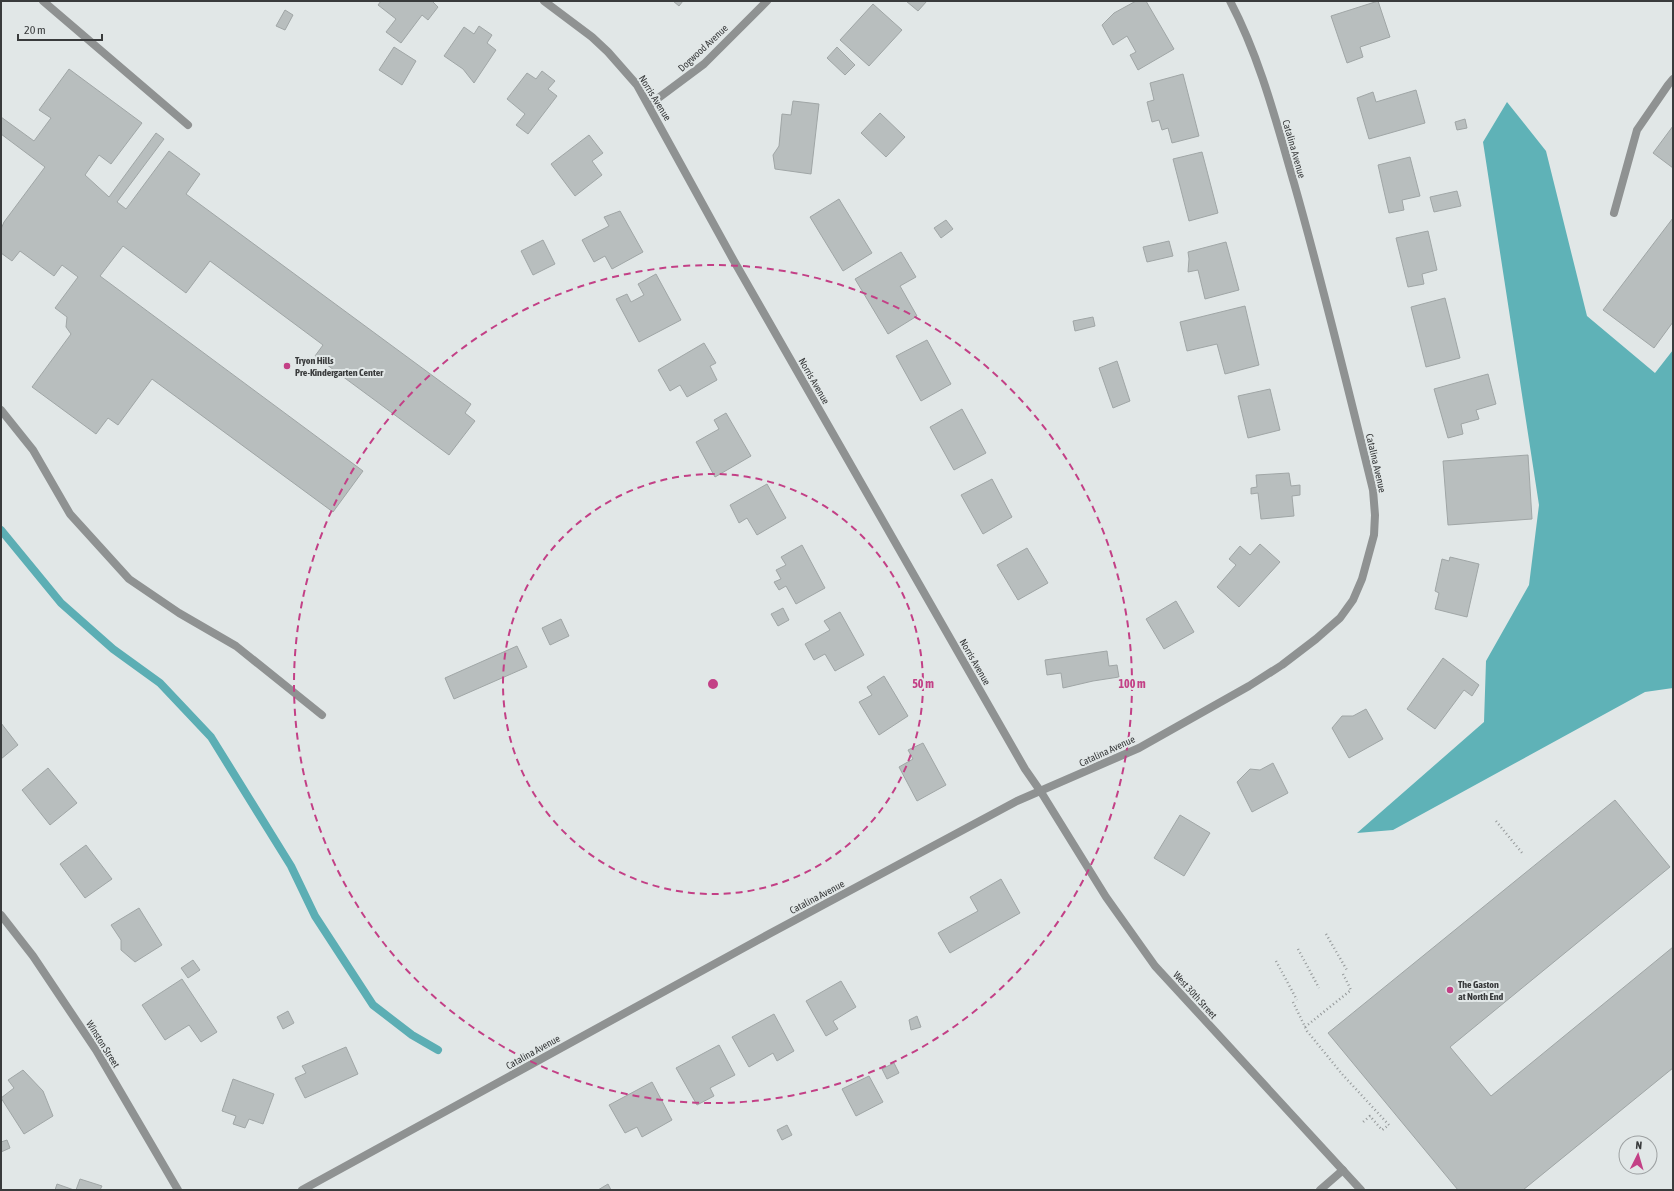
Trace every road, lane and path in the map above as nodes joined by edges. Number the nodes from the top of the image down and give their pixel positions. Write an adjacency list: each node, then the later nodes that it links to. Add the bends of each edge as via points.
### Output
1 (43, 1): 7 (street)
2 (544, 1): 6 (street, Norris Avenue, via 608,52)
3 (767, 1): 6 (street, Dogwood Avenue, via 704,64)
4 (1230, 1): 11 (street, Catalina Avenue, via 1264,80 1304,219 1373,490 1374,535 1362,579 1353,600 1340,618 1288,661 1139,748)
5 (1673, 79): 8 (street, via 1637,130)
6 (649, 105): 11 (street, Norris Avenue, via 753,295 1021,762)
7 (188, 125)
8 (1614, 212)
9 (1, 410): 10 (street, via 33,450 70,514 130,579 179,613 236,646)
10 (322, 715)
11 (1041, 792): 25 (street, West 30th Street, via 1106,897 1155,966); 27 (street, Catalina Avenue, via 1017,802 776,930)
12 (1496, 821): 13 (path)
13 (1523, 854)
14 (1, 915): 26 (street, Winston Street, via 33,956 96,1050)
15 (1326, 934): 18 (path)
16 (1298, 949): 20 (path)
17 (1276, 961): 21 (path)
18 (1348, 972)
19 (1343, 974): 23 (path, via 1351,990)
20 (1319, 988)
21 (1296, 1000)
22 (1293, 1002): 23 (path)
23 (1305, 1027): 24 (path, via 1342,1074 1388,1125 1382,1130 1370,1116)
24 (1363, 1122)
25 (1343, 1170): 28 (street); 29 (street, West 30th Street)
26 (178, 1190)
27 (302, 1190)
28 (1320, 1190)
29 (1361, 1190)

